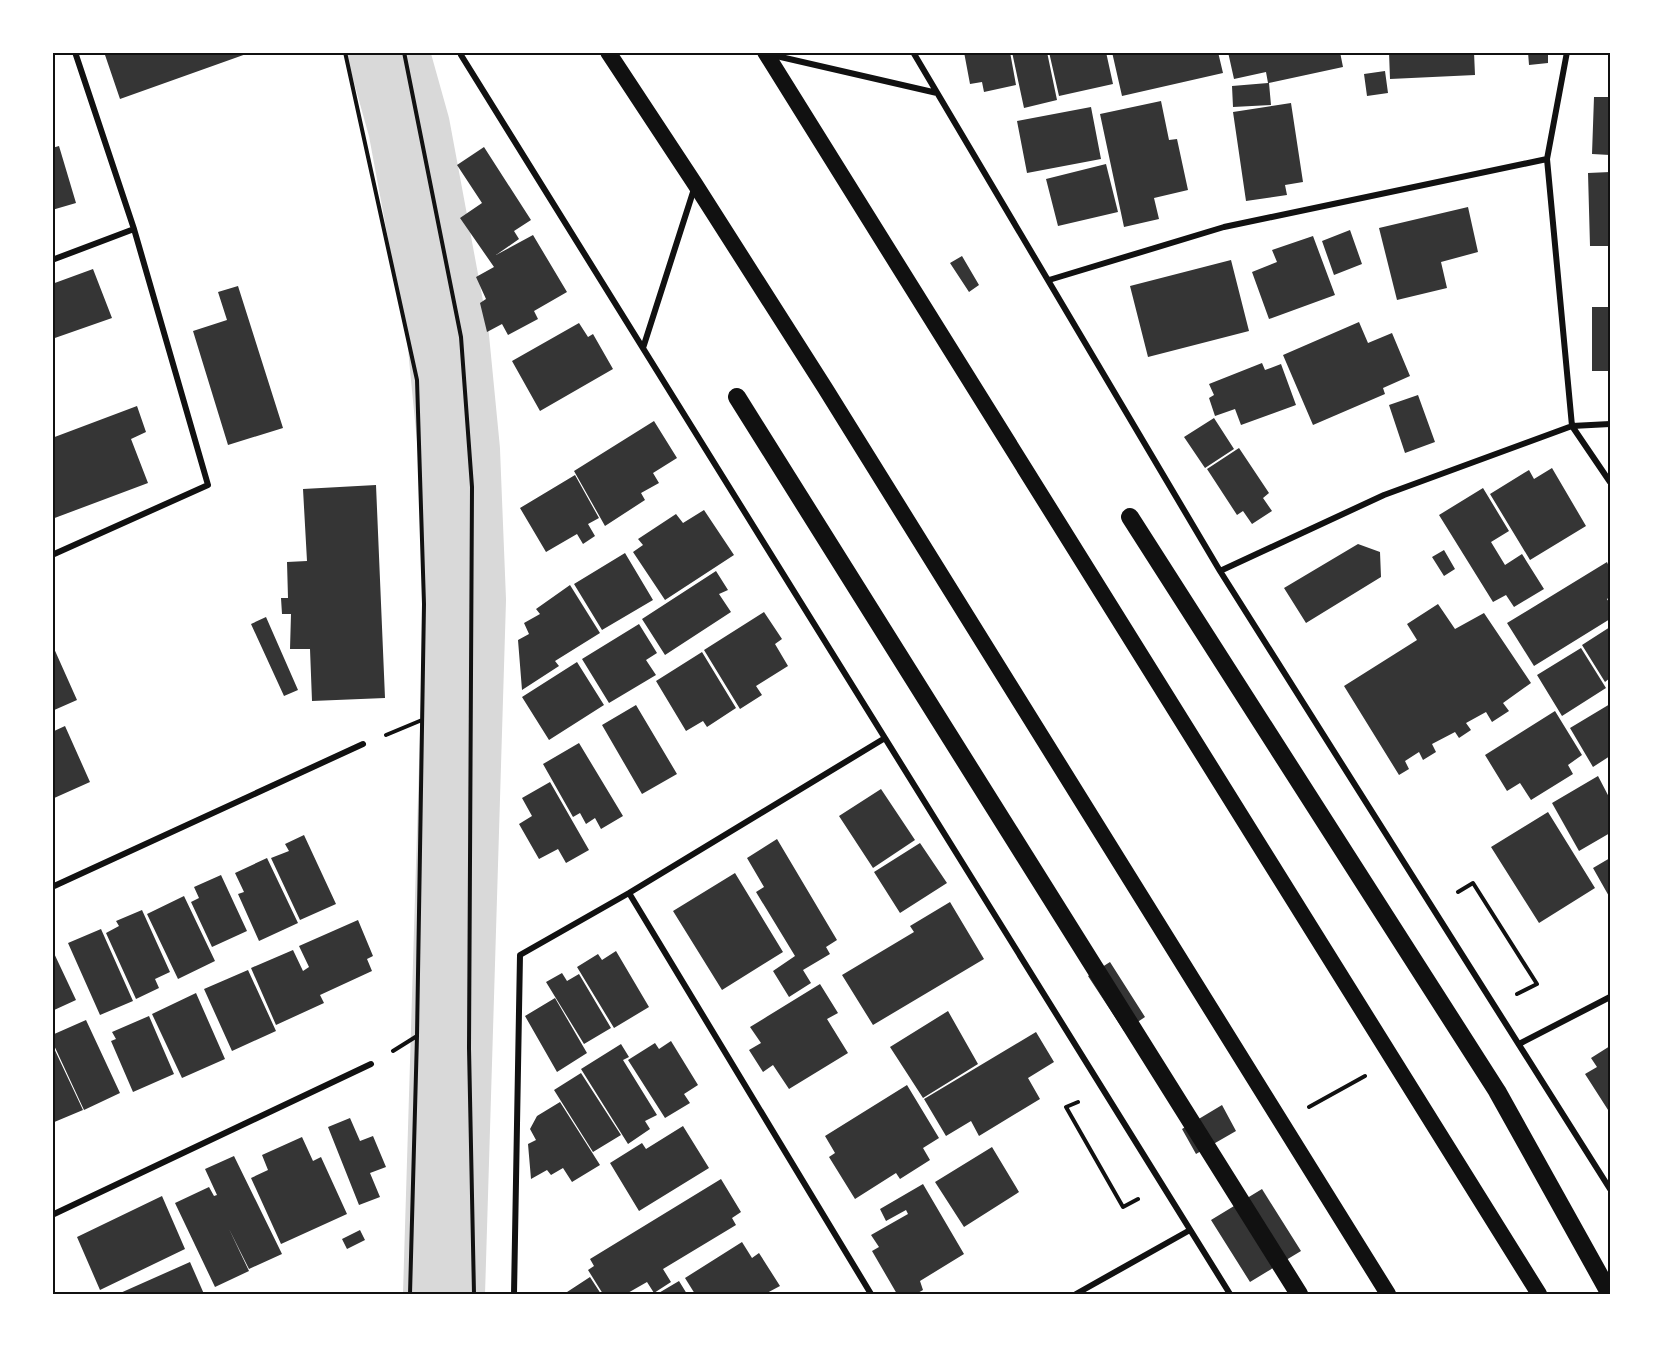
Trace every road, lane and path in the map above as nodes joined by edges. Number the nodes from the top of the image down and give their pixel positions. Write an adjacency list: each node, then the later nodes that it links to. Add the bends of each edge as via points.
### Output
1 (75, 52): 12 (street)
2 (345, 52): 23 (path, via 417,380 424,604)
3 (404, 52): 41 (path, via 461,337 472,487 469,1048)
4 (608, 52): 11 (highway)
5 (913, 52): 9 (street)
6 (1567, 52): 10 (street)
7 (765, 53): 9 (street); 48 (highway)
8 (461, 55): 15 (street)
9 (937, 93): 14 (street)
10 (1547, 159): 14 (street, via 1224,227); 18 (street)
11 (696, 184): 15 (street); 47 (highway)
12 (134, 229): 13 (street); 21 (street, via 208,485)
13 (52, 260)
14 (1049, 280): 22 (street)
15 (643, 348): 24 (street)
16 (737, 397): 46 (highway)
17 (1611, 424): 18 (street)
18 (1572, 426): 19 (street); 22 (street, via 1384,495)
19 (1611, 482)
20 (1130, 517): 49 (highway, via 1497,1091)
21 (52, 555)
22 (1220, 571): 31 (street)
23 (422, 720): 25 (path); 40 (path)
24 (885, 738): 27 (street); 39 (street)
25 (363, 744): 26 (street)
26 (52, 887)
27 (629, 893): 42 (street, via 520,955); 43 (street)
28 (1462, 900): 29 (path, via 1457,891 1473,883 1537,984)
29 (1516, 995)
30 (1611, 997): 31 (street)
31 (1519, 1044): 36 (street)
32 (372, 1064): 38 (street)
33 (1371, 1073): 35 (path)
34 (1082, 1100): 37 (path, via 1066,1107 1123,1207)
35 (1299, 1112)
36 (1611, 1189)
37 (1143, 1196)
38 (52, 1215)
39 (1190, 1230): 44 (street); 45 (street)
40 (410, 1294)
41 (474, 1294)
42 (514, 1294)
43 (872, 1294)
44 (1076, 1294)
45 (1230, 1294)
46 (1299, 1294)
47 (1388, 1294)
48 (1539, 1294)
49 (1611, 1294)

